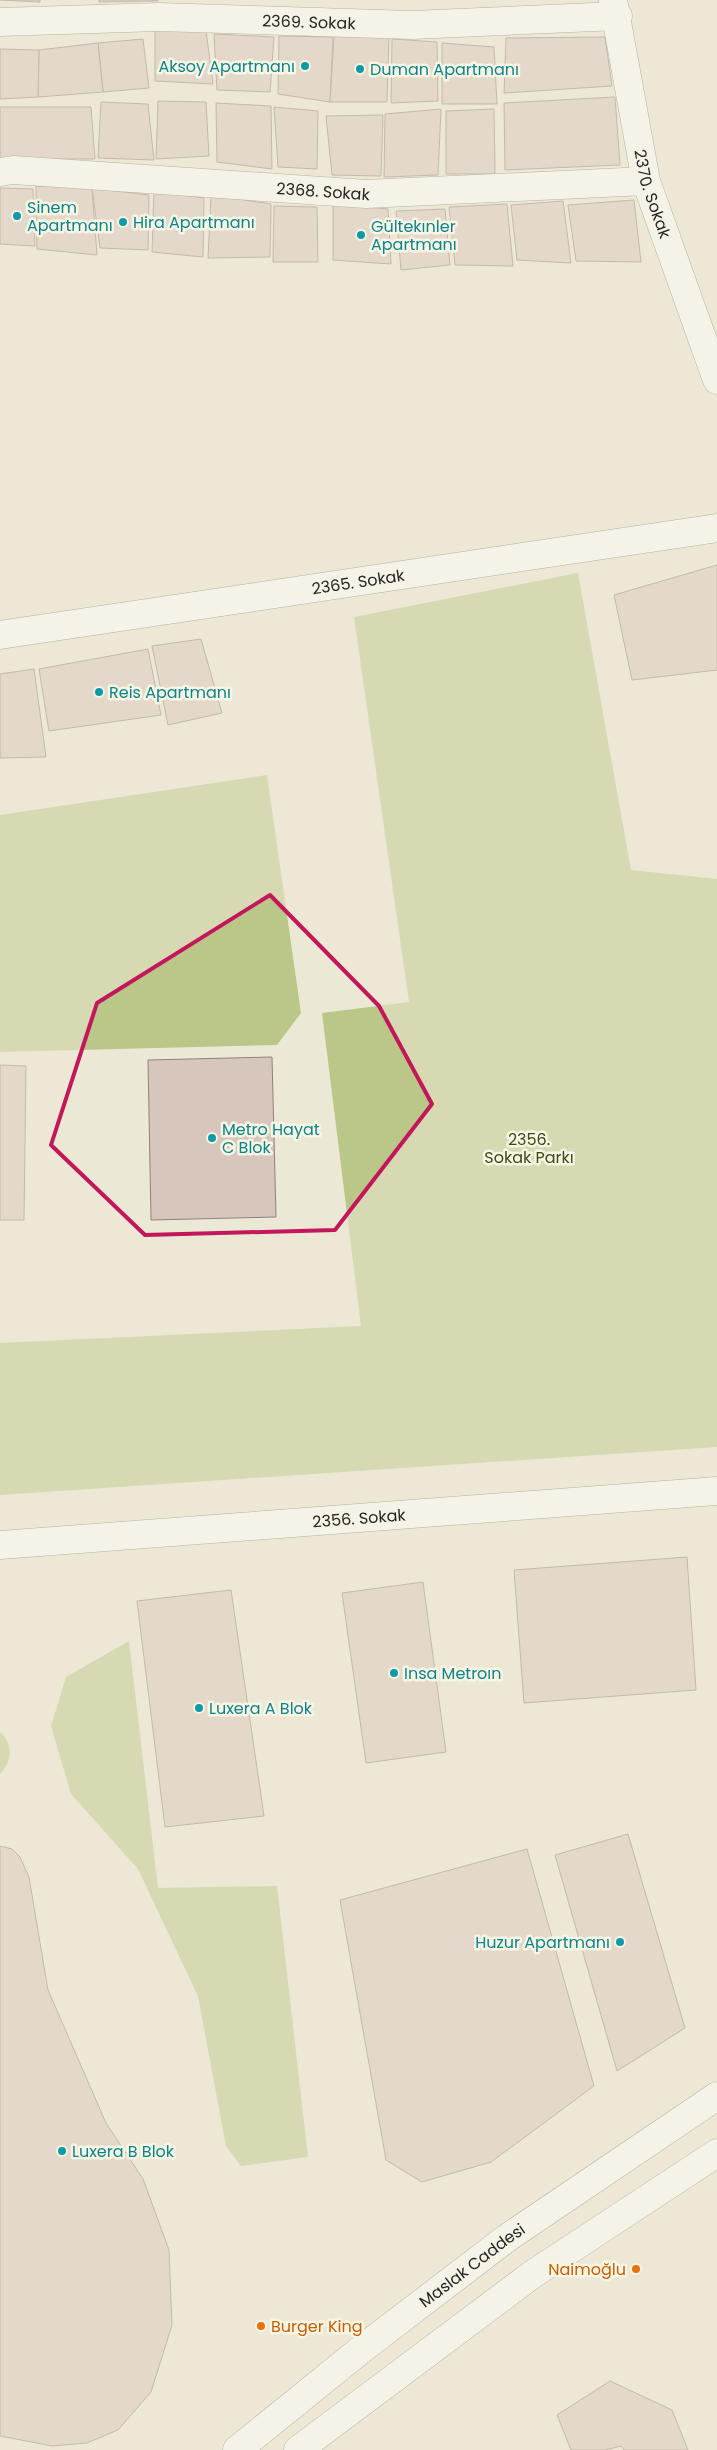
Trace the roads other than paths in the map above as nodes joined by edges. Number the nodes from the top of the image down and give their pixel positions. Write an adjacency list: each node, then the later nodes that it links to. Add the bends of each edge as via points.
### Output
1 (616, 8): 2 (street, 2369. Sokak, via 412,25 159,17); 4 (street, 2370. Sokak)
2 (0, 22)
3 (0, 172): 4 (street, 2368. Sokak, via 13,170 366,194)
4 (646, 181): 5 (street, 2370. Sokak)
5 (712, 351): 6 (street, 2370. Sokak)
6 (717, 380)
7 (717, 528): 8 (street, 2365. Sokak)
8 (0, 635)
9 (717, 1491): 10 (street, 2356. Sokak)
10 (0, 1545)
11 (717, 2096): 13 (street, Maslak Caddesi, via 507,2238)
12 (717, 2153): 14 (street, via 533,2274)
13 (237, 2450)
14 (298, 2450)

